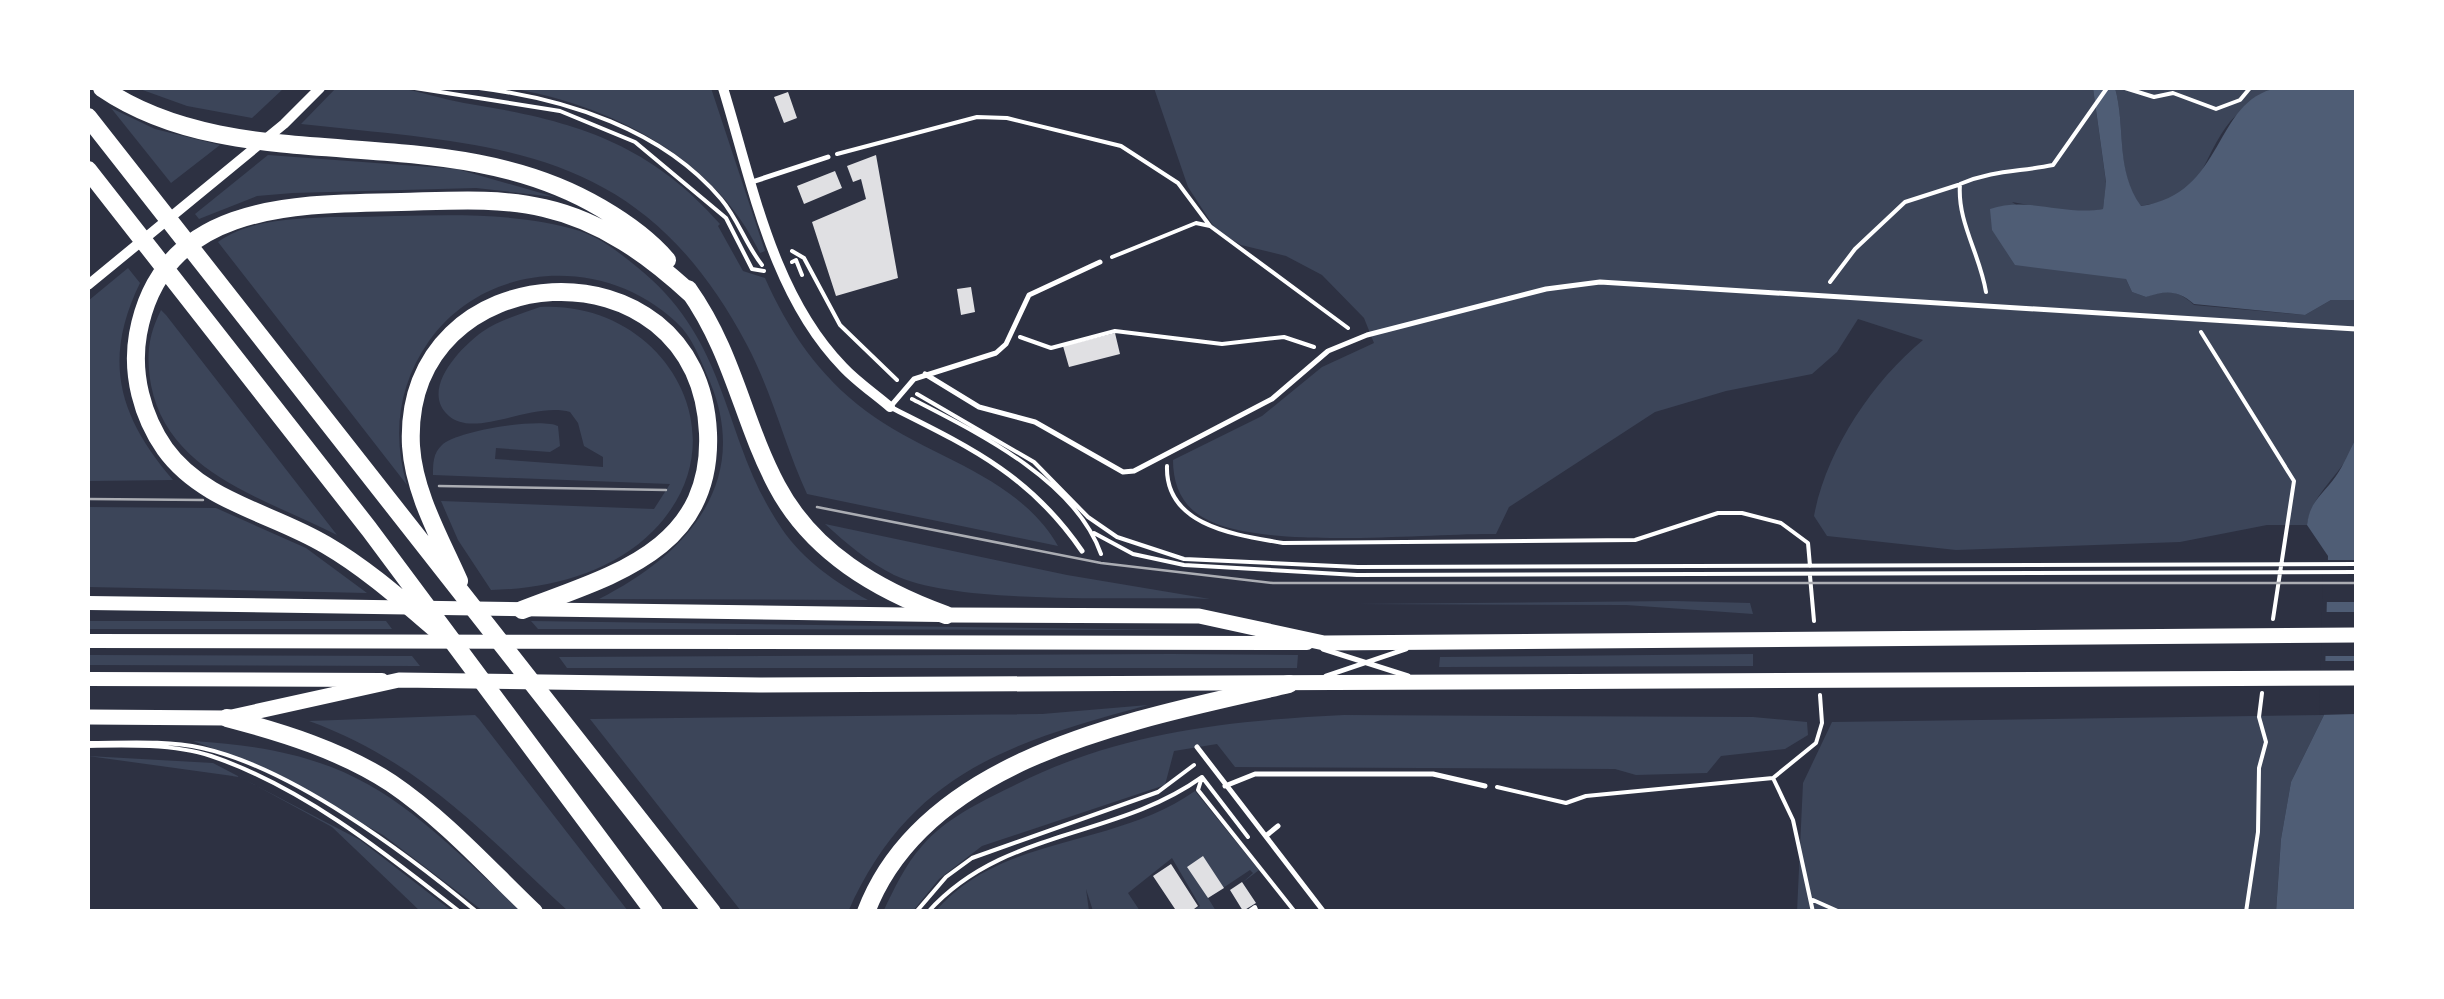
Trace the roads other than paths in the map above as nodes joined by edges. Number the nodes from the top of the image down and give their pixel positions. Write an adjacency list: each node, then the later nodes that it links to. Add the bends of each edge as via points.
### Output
1 (102, 88): 10 (highway, via 160,118 231,136 432,153 539,178 632,228 664,256)
2 (320, 88): 9 (street)
3 (722, 88): 7 (street)
4 (88, 117): 16 (highway)
5 (828, 156): 7 (lane)
6 (88, 170): 20 (highway)
7 (752, 182): 13 (street, via 802,313 844,368)
8 (1100, 262): 12 (lane, via 1029,296 996,353)
9 (88, 284)
10 (692, 295): 18 (highway, via 720,340 777,486 822,548); 20 (highway, via 659,264 606,232 520,204 267,210 202,236 168,267 145,307 136,359 142,402 168,453 214,491 340,554)
11 (2356, 329): 12 (lane, via 1600,282 1546,288 1367,334 1328,351 1272,398 1134,471 1110,468 1035,422 979,407)
12 (925, 374): 13 (lane)
13 (890, 407): 14 (lane, via 1007,470 1048,506)
14 (1082, 550)
15 (88, 603): 17 (main road)
16 (469, 604): 17 (highway, via 417,481 411,444 423,384 455,334 490,306 533,291 602,296 661,328 691,367 707,423 700,484 672,533 643,560 591,588); 40 (highway)
17 (522, 610): 18 (main road)
18 (946, 615): 23 (main road, via 1200,616)
19 (2356, 635): 22 (main road)
20 (445, 637): 39 (highway)
21 (88, 641): 24 (main road)
22 (1431, 641): 23 (main road); 25 (lane)
23 (1324, 643): 24 (main road)
24 (1304, 644): 25 (lane)
25 (1366, 662): 29 (lane); 30 (lane)
26 (2356, 678): 30 (main road)
27 (88, 680): 28 (main road)
28 (398, 680): 29 (main road); 32 (main road)
29 (1294, 684): 30 (main road); 41 (highway, via 1129,725 995,775 912,835)
30 (1435, 684)
31 (88, 717): 32 (main road)
32 (227, 718): 38 (highway, via 339,755 389,782)
33 (1197, 747): 34 (lane)
34 (1225, 786): 35 (lane, via 1255,774 1433,774); 37 (lane)
35 (1485, 786)
36 (1278, 826): 37 (lane)
37 (1266, 835): 42 (lane)
38 (534, 912)
39 (654, 912)
40 (712, 912)
41 (866, 912)
42 (1324, 912)

